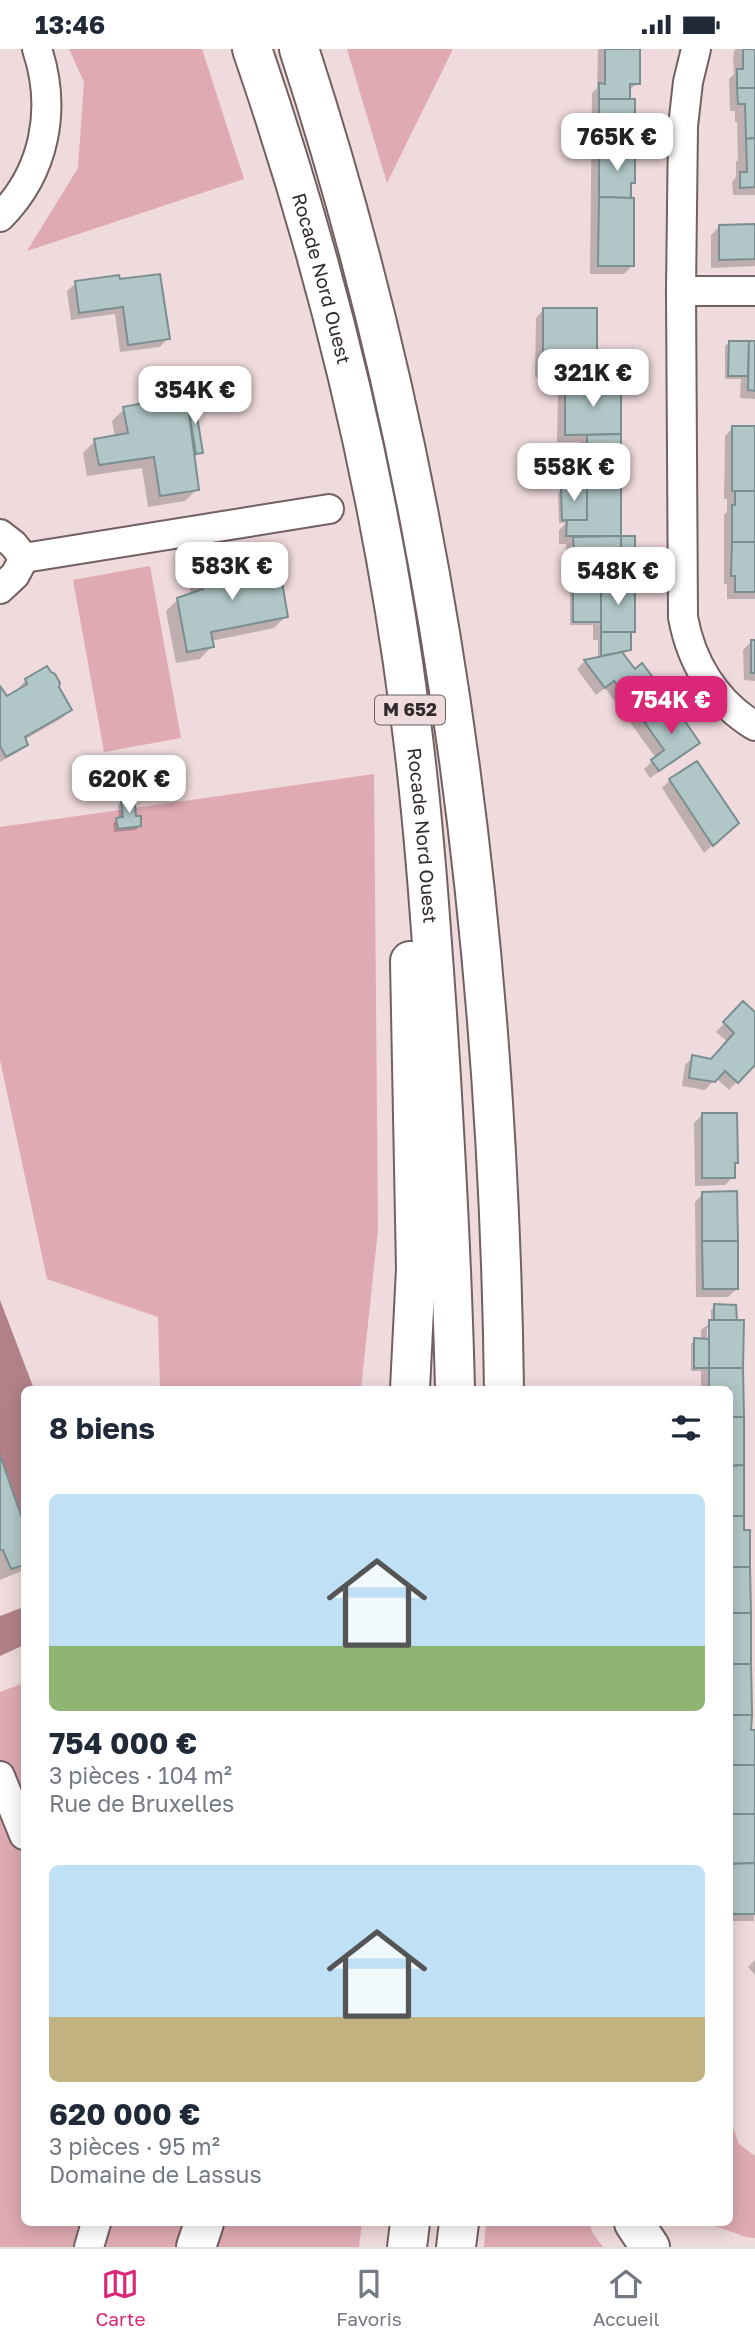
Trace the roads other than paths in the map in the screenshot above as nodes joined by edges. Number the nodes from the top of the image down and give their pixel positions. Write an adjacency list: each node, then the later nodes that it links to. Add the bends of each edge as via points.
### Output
1 (37, 49): 5 (street, via 48,91 43,145 24,187)
2 (253, 49): 12 (highway, Rocade Nord Ouest / M 652, via 300,199 347,375 374,499)
3 (299, 49): 14 (highway, M 652, via 376,315 439,632 477,915)
4 (696, 49): 6 (street, via 682,126)
5 (0, 217)
6 (681, 291): 7 (street); 13 (street, via 682,594 687,637 713,690)
7 (755, 291)
8 (330, 509): 10 (street)
9 (0, 534): 10 (street)
10 (24, 558): 11 (street)
11 (0, 589)
12 (410, 712): 15 (highway, via 416,1269); 16 (highway, Rocade Nord Ouest / M 652, via 431,927 449,1193)
13 (755, 726)
14 (502, 1287): 17 (highway, M 652); 18 (highway)
15 (410, 1386)
16 (454, 1386)
17 (504, 1386)
18 (521, 1386)
19 (0, 1776): 20 (street)
20 (21, 1828)
21 (95, 2226): 26 (street)
22 (203, 2226): 27 (highway)
23 (410, 2226): 28 (highway)
24 (458, 2226): 29 (highway)
25 (636, 2226): 30 (highway)
26 (89, 2247)
27 (196, 2247)
28 (407, 2247)
29 (456, 2247)
30 (650, 2247)

